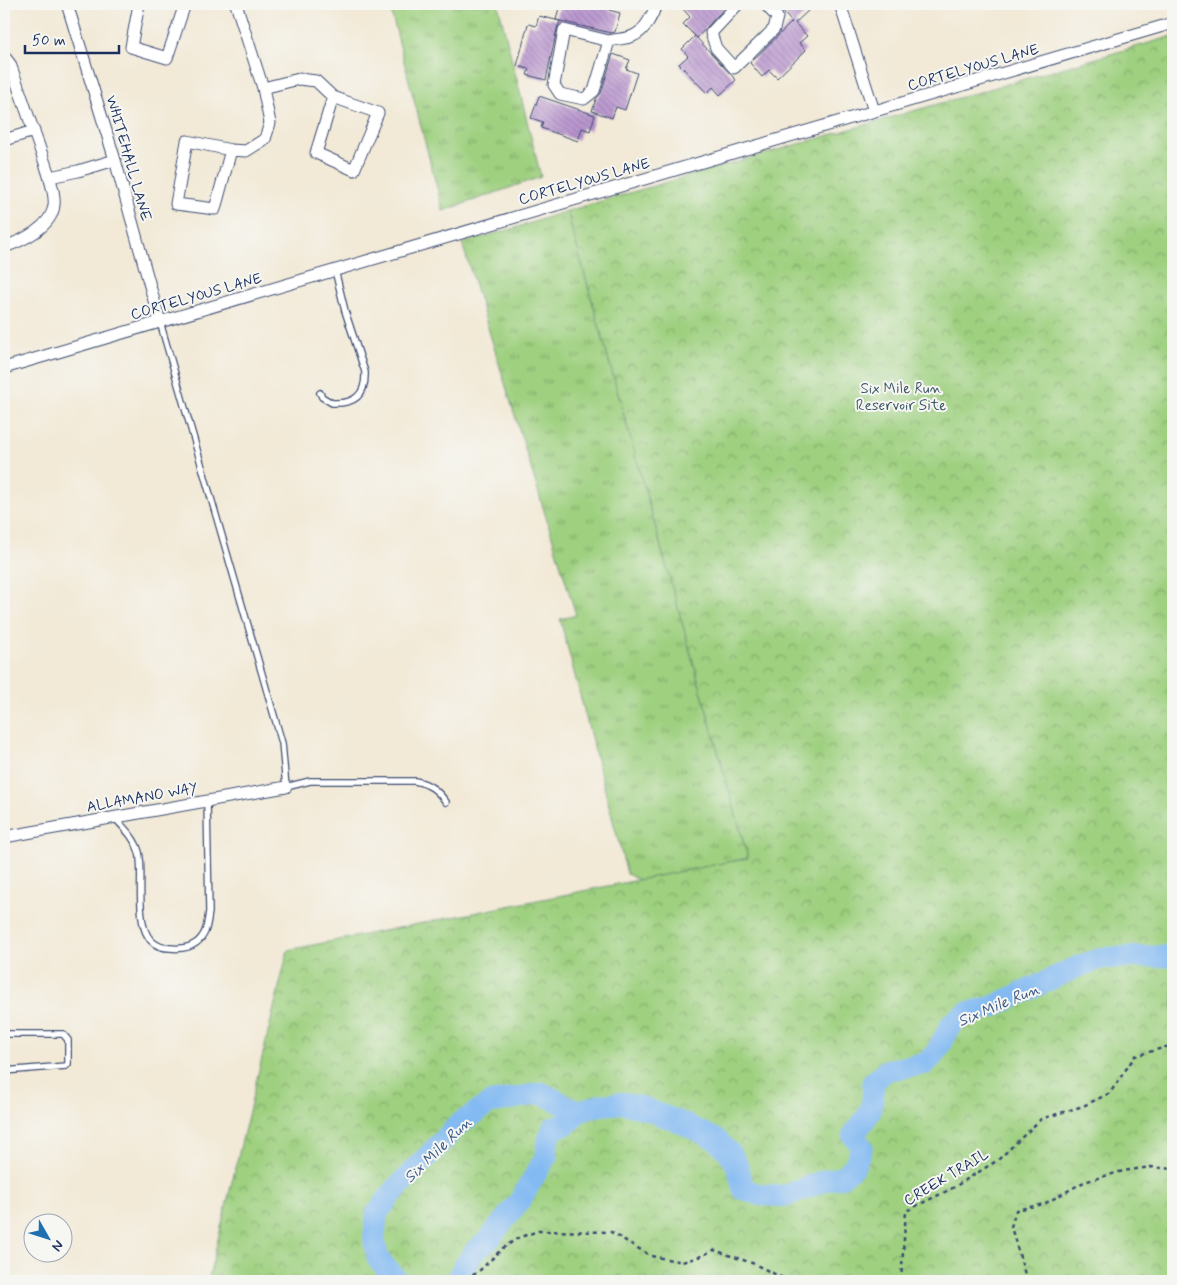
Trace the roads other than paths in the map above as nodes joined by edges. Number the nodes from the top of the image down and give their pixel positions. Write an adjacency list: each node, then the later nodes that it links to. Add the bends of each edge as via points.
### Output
1 (67, 4): 18 (street, WHITEHALL LANE)
2 (139, 4): 3 (street, via 131,47 166,58)
3 (185, 4)
4 (236, 4): 12 (street)
5 (656, 4): 10 (street, via 646,24 634,36)
6 (738, 4): 7 (street, via 710,33 716,48 734,68 774,29 777,17)
7 (765, 4)
8 (840, 4): 14 (street)
9 (1173, 23): 14 (street, CORTELYOUS LANE)
10 (609, 41): 10 (street, via 564,30 554,86 560,94 584,99 594,91)
11 (4, 56): 15 (street, via 10,64)
12 (263, 88): 13 (street, via 299,79 316,81); 17 (street, via 270,123 265,139 246,151)
13 (334, 97): 13 (street, via 378,113 354,170 316,154)
14 (874, 111): 21 (street, CORTELYOUS LANE)
15 (34, 131): 16 (street); 19 (street)
16 (4, 140)
17 (231, 150): 17 (street, via 215,209 176,204 187,142)
18 (115, 160): 19 (street); 22 (street, WHITEHALL LANE)
19 (50, 177): 20 (street, via 54,205 51,214 38,231)
20 (4, 247)
21 (335, 270): 22 (street, CORTELYOUS LANE); 24 (lane, via 365,380 363,390 351,401 332,403)
22 (160, 322): 23 (street, CORTELYOUS LANE); 25 (lane, via 282,744)
23 (4, 368)
24 (320, 393)
25 (286, 787): 26 (street, ALLAMANO WAY); 27 (lane, via 310,782 415,781 437,790)
26 (207, 801): 28 (street, ALLAMANO WAY); 28 (lane, via 207,930 190,946 166,948 147,935 142,916 140,854 131,836)
27 (446, 802)
28 (114, 817): 29 (street, ALLAMANO WAY)
29 (4, 837)
30 (4, 1034): 31 (lane, via 63,1034 68,1040 68,1064 63,1068)
31 (4, 1071)

